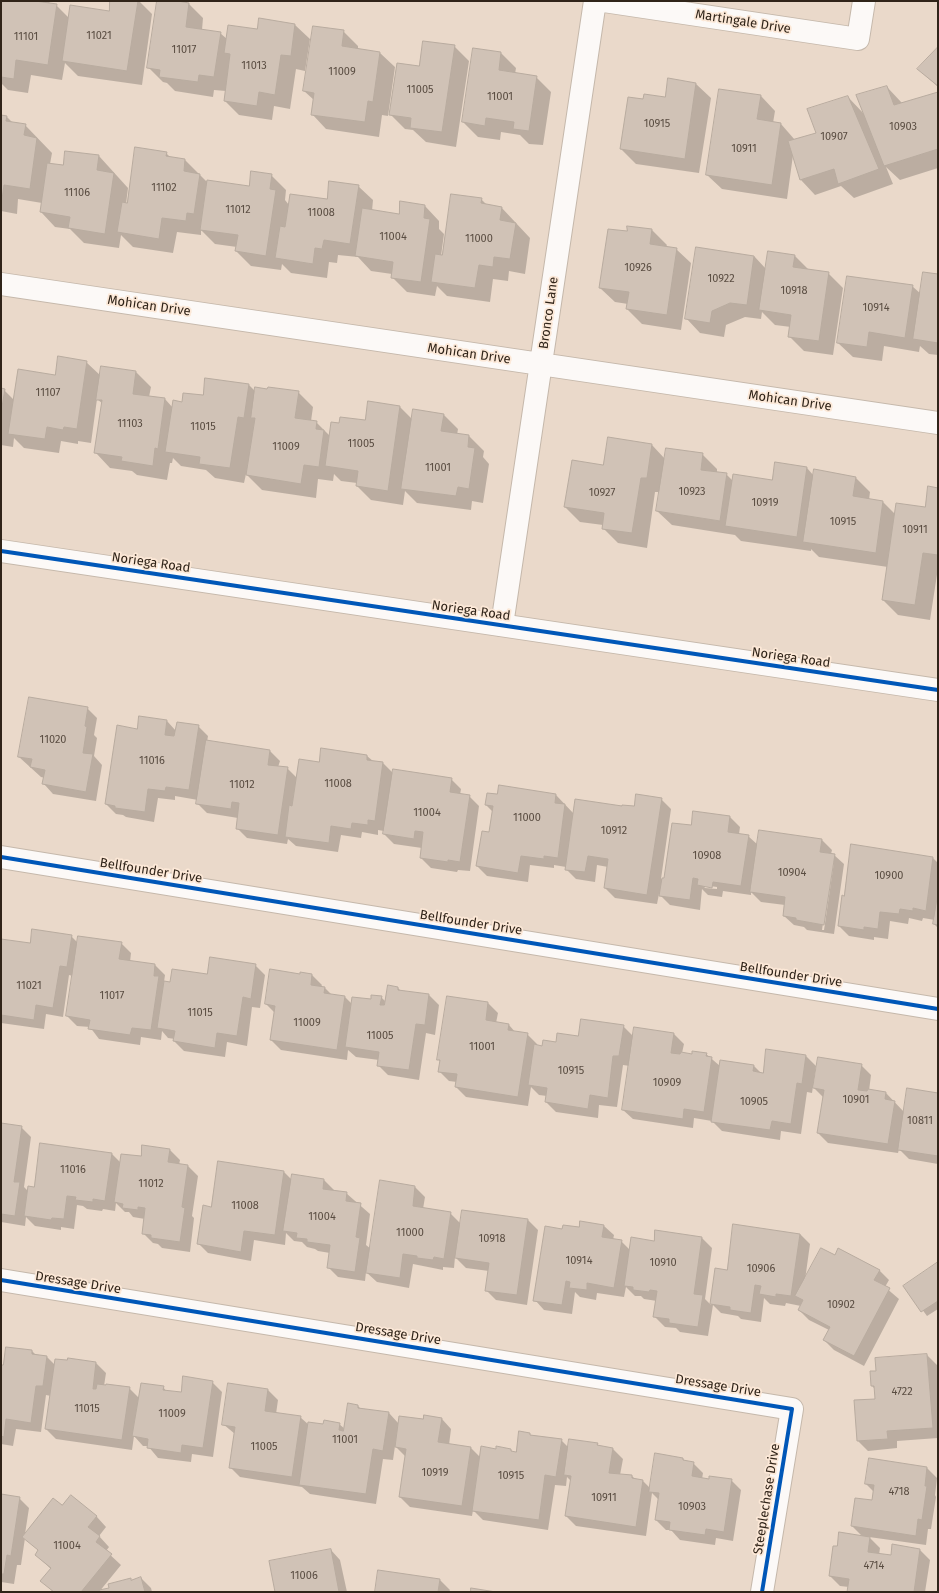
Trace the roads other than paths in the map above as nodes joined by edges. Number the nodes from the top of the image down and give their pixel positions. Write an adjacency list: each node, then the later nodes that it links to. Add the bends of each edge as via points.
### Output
1 (595, 1): 5 (street, Bronco Lane)
2 (604, 1): 3 (street, Martingale Drive, via 858,39)
3 (864, 1)
4 (1, 284): 5 (street, Mohican Drive)
5 (541, 364): 6 (street, Mohican Drive); 8 (street, Bronco Lane)
6 (938, 423)
7 (1, 550): 8 (street, Noriega Road)
8 (502, 625): 9 (street, Noriega Road)
9 (938, 690)
10 (1, 857): 11 (street, Bellfounder Drive)
11 (938, 1009)
12 (1, 1280): 13 (street, Dressage Drive)
13 (792, 1409): 14 (street, Steeplechase Drive)
14 (762, 1592)

